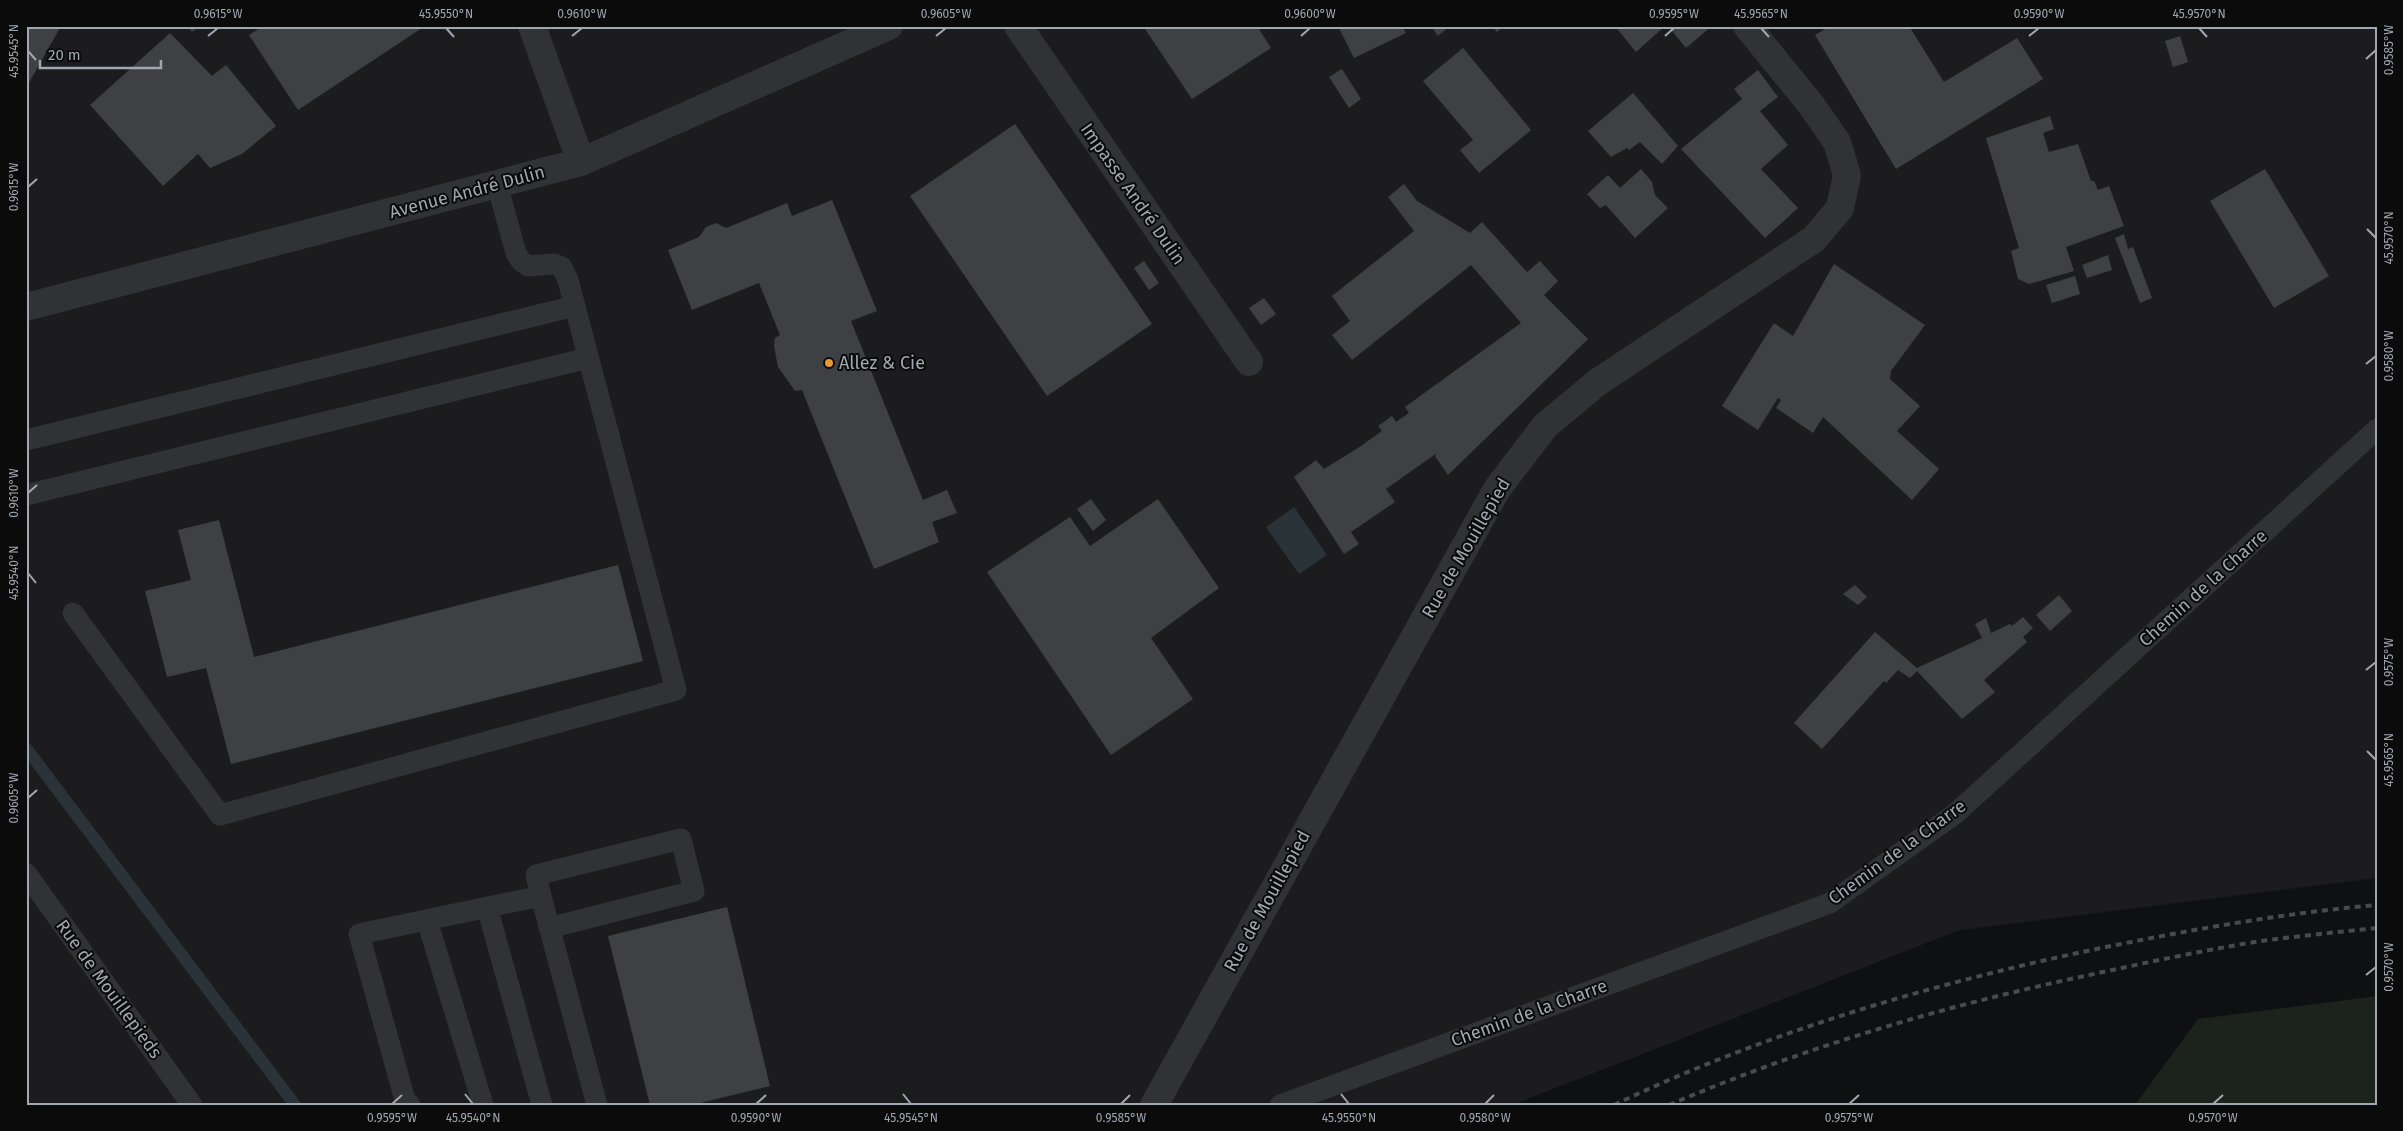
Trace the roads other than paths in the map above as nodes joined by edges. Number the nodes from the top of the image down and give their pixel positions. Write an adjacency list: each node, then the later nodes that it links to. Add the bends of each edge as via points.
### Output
1 (532, 26): 5 (street)
2 (889, 26): 5 (street, Avenue André Dulin)
3 (1018, 26): 10 (street, Impasse André Dulin)
4 (1747, 26): 25 (street, Rue de Mouillepied, via 1837,142 1847,176 1840,208 1814,239 1598,382 1545,426 1497,488)
5 (581, 162): 6 (street, Avenue André Dulin)
6 (497, 184): 7 (lane, via 521,261 528,266 554,264 562,267); 8 (street, Avenue André Dulin)
7 (575, 306): 9 (lane); 12 (lane)
8 (26, 307)
9 (588, 358): 13 (lane); 14 (lane, via 676,690 220,815)
10 (1249, 362)
11 (2377, 429): 26 (lane, Chemin de la Charre, via 1955,814 1830,903)
12 (26, 440)
13 (26, 495)
14 (73, 614)
15 (26, 873): 20 (lane, Rue de Mouillepieds)
16 (541, 896): 17 (lane); 19 (lane); 19 (lane, via 536,875 681,839 694,891)
17 (487, 907): 18 (lane); 23 (lane)
18 (427, 920): 21 (lane, via 359,934); 22 (lane)
19 (548, 928): 24 (lane)
20 (192, 1105)
21 (410, 1105)
22 (482, 1105)
23 (542, 1105)
24 (597, 1105)
25 (1154, 1105)
26 (1280, 1105)

